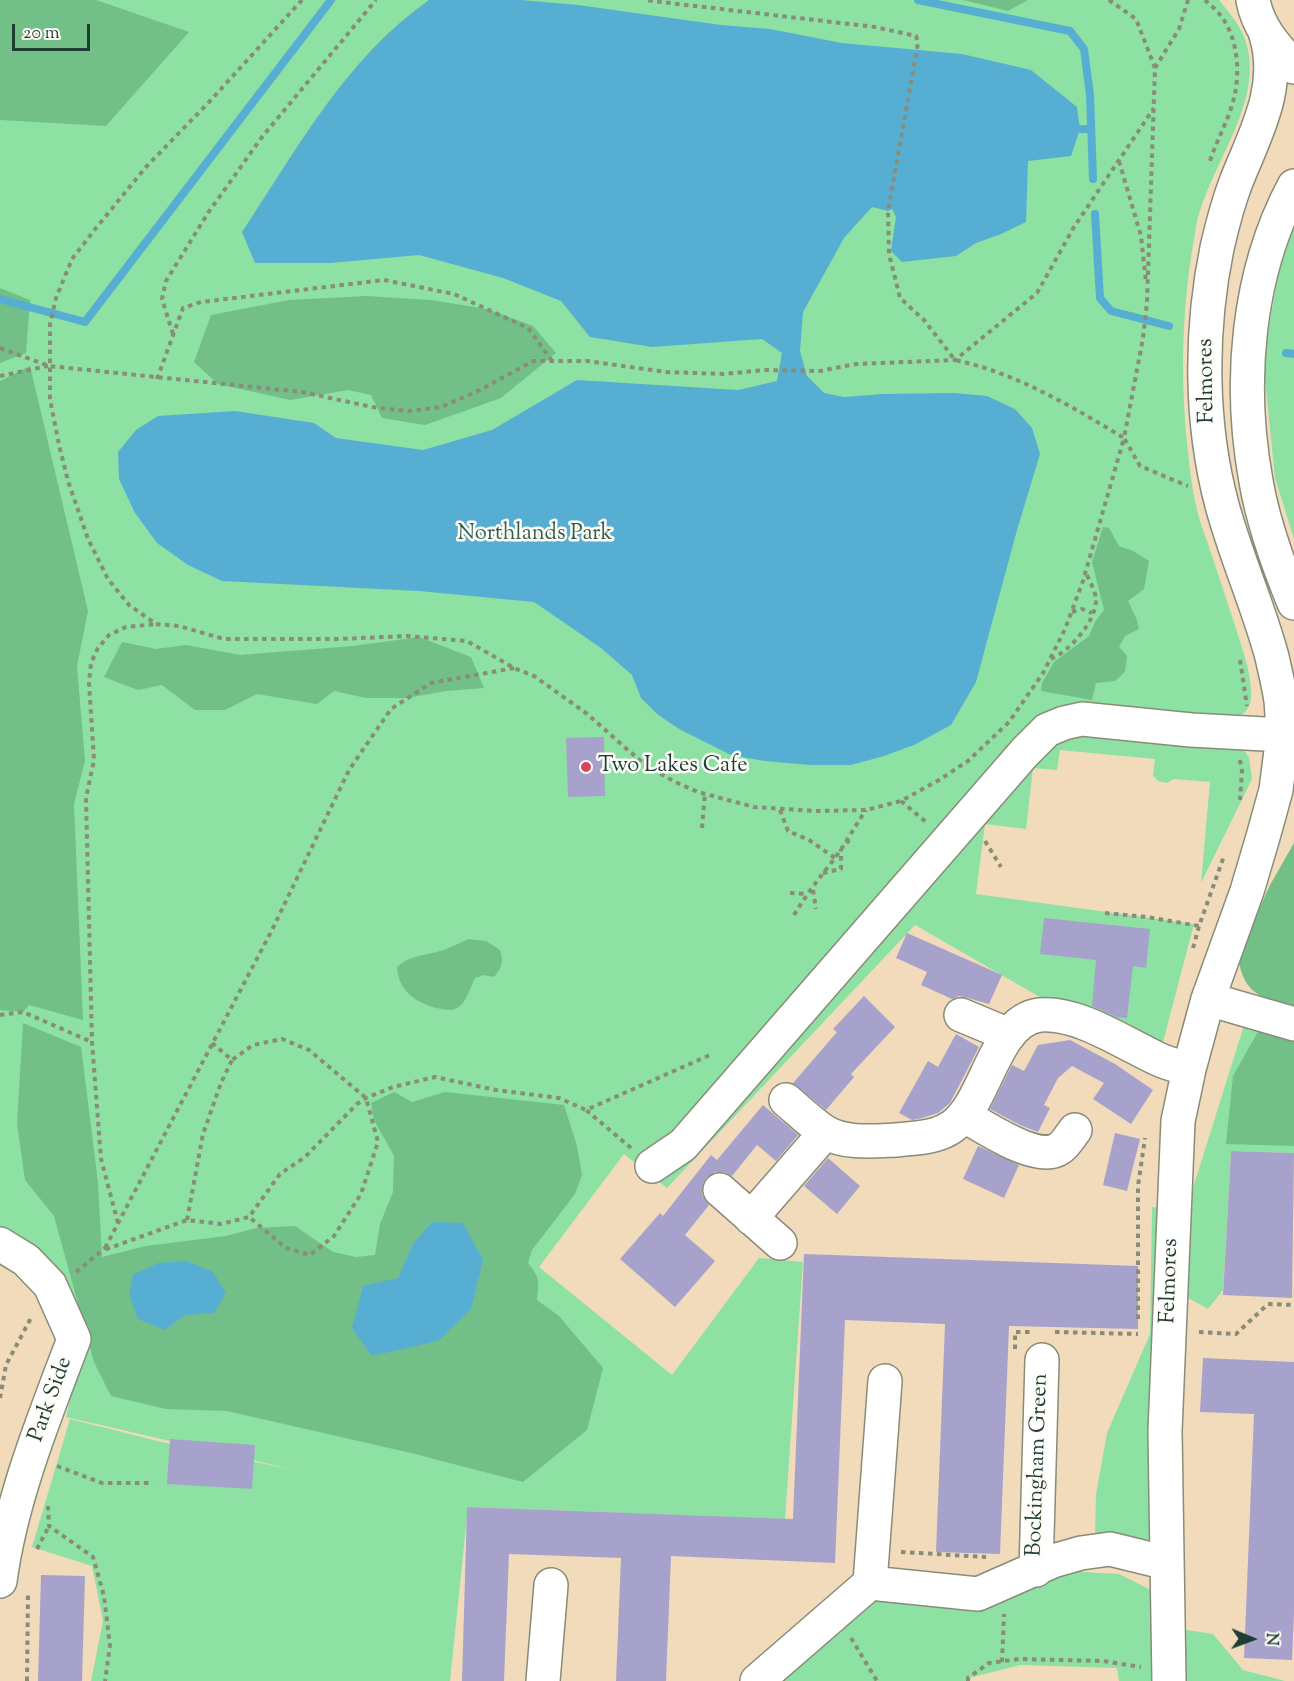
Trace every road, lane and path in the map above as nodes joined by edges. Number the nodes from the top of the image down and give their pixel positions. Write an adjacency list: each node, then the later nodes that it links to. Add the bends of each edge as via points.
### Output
1 (302, 0): 17 (path, via 146,167 72,258 50,324)
2 (376, 0): 13 (path, via 262,137 165,281 162,299)
3 (644, 0): 15 (path, via 875,27 916,36 918,43 888,211 889,254 900,298 924,320)
4 (1109, 0): 8 (path, via 1136,19)
5 (1188, 0): 8 (path, via 1179,29)
6 (1254, 11): 7 (street); 21 (street, Felmores, via 1272,61 1270,90 1229,199 1217,247 1208,313 1205,381 1209,441)
7 (1294, 67)
8 (1155, 68): 9 (path)
9 (1154, 108): 10 (path); 12 (path)
10 (1119, 160): 12 (path, via 1141,236); 15 (path, via 1036,293)
11 (1294, 186): 23 (street, Felmores, via 1259,281 1251,326 1248,383 1256,481)
12 (1148, 296): 20 (path)
13 (173, 334): 16 (path, via 183,308 201,302 384,280 454,294 528,328); 19 (path)
14 (0, 348): 17 (path)
15 (955, 360): 16 (path, via 724,374); 20 (path, via 982,366 1063,401)
16 (552, 361): 19 (path, via 533,361 441,407 409,411 302,393)
17 (49, 366): 18 (path); 19 (path); 26 (path, via 50,399 59,445 88,539 108,579 129,605)
18 (0, 376)
19 (157, 379)
20 (1124, 438): 21 (path, via 1140,466); 22 (path)
21 (1221, 503): 29 (street, Felmores, via 1264,628)
22 (1086, 572): 24 (path); 25 (path, via 1096,599)
23 (1294, 603)
24 (1071, 612): 25 (path, via 1082,609); 27 (path)
25 (1092, 613): 27 (path, via 1089,623 1062,655)
26 (156, 624): 28 (path, via 180,626 224,639 407,636 467,641); 55 (path, via 126,627 109,635 91,663 88,683 94,760 86,798)
27 (1050, 659): 34 (path, via 1009,722 968,761 901,801)
28 (514, 668): 31 (path, via 534,676 586,713 645,765); 56 (path, via 431,683 391,709 349,770)
29 (1288, 731): 44 (street, Felmores, via 1276,790); 66 (street, via 1191,730 1082,719 1047,730 683,1145)
30 (1239, 754): 35 (path)
31 (705, 794): 33 (path); 36 (path)
32 (1294, 809): 44 (street, Felmores)
33 (780, 810): 34 (path); 41 (path, via 788,831)
34 (866, 810): 37 (path)
35 (1239, 811)
36 (702, 828)
37 (846, 840): 38 (path); 39 (path)
38 (852, 845)
39 (841, 848): 41 (path); 42 (path, via 841,869)
40 (1224, 855): 48 (path, via 1199,926)
41 (835, 858): 42 (path)
42 (821, 873): 43 (path)
43 (812, 890): 46 (path); 47 (path)
44 (1247, 891): 50 (street, Felmores)
45 (790, 894): 46 (path)
46 (807, 894): 49 (path)
47 (816, 909)
48 (1105, 913)
49 (794, 915)
50 (1208, 999): 53 (street); 59 (street, Felmores)
51 (0, 1015): 55 (path, via 23,1012)
52 (961, 1015): 54 (street)
53 (1294, 1024)
54 (1009, 1035): 59 (street, via 1021,1022 1038,1015 1062,1016 1087,1024 1161,1061); 63 (street)
55 (92, 1042): 71 (path, via 101,1159)
56 (212, 1043): 58 (path); 71 (path)
57 (710, 1055): 62 (path)
58 (232, 1060): 60 (path, via 254,1045 282,1040 309,1050); 70 (path, via 203,1134)
59 (1189, 1069): 86 (street, Felmores, via 1178,1121 1165,1431)
60 (366, 1098): 62 (path, via 435,1077 559,1098); 68 (path, via 305,1157 280,1174); 68 (path, via 378,1142 361,1194 334,1236 310,1255 285,1248)
61 (786, 1100): 65 (street)
62 (586, 1110): 66 (path)
63 (965, 1116): 64 (street, via 1031,1151 1048,1154 1061,1148); 65 (street, via 934,1136 918,1138 850,1141)
64 (1075, 1130)
65 (825, 1133): 69 (street)
66 (652, 1166)
67 (720, 1190): 69 (street)
68 (249, 1216): 70 (path, via 221,1224)
69 (752, 1218): 72 (street)
70 (187, 1220): 74 (path)
71 (118, 1223): 74 (path)
72 (780, 1243)
73 (0, 1244): 75 (street, Park Side)
74 (106, 1248): 75 (path)
75 (60, 1280): 80 (path, via 6,1365); 81 (street, Park Side, via 75,1339)
76 (1294, 1305): 77 (path, via 1268,1304 1236,1334)
77 (1193, 1332)
78 (1042, 1360): 87 (street, Bockingham Green)
79 (885, 1381): 89 (street)
80 (0, 1398)
81 (32, 1457): 82 (path, via 102,1483); 90 (street, Park Side, via 4,1549)
82 (153, 1483)
83 (47, 1498): 84 (path)
84 (50, 1526): 85 (path); 96 (path, via 93,1557 104,1596 110,1646)
85 (34, 1555)
86 (1167, 1563): 87 (street, Bockingham Green, via 1110,1549 1081,1553); 94 (street, Felmores)
87 (1036, 1570): 88 (street, Bockingham Green)
88 (1006, 1582): 89 (street, Bockingham Green, via 978,1594); 93 (path)
89 (870, 1583): 92 (street)
90 (14, 1584): 95 (path)
91 (551, 1585): 97 (street)
92 (836, 1613): 98 (street); 99 (path)
93 (1002, 1662): 94 (path, via 1103,1660); 100 (path, via 989,1663)
94 (1169, 1675)
95 (27, 1681)
96 (105, 1681)
97 (543, 1681)
98 (757, 1681)
99 (877, 1681)
100 (968, 1681)

